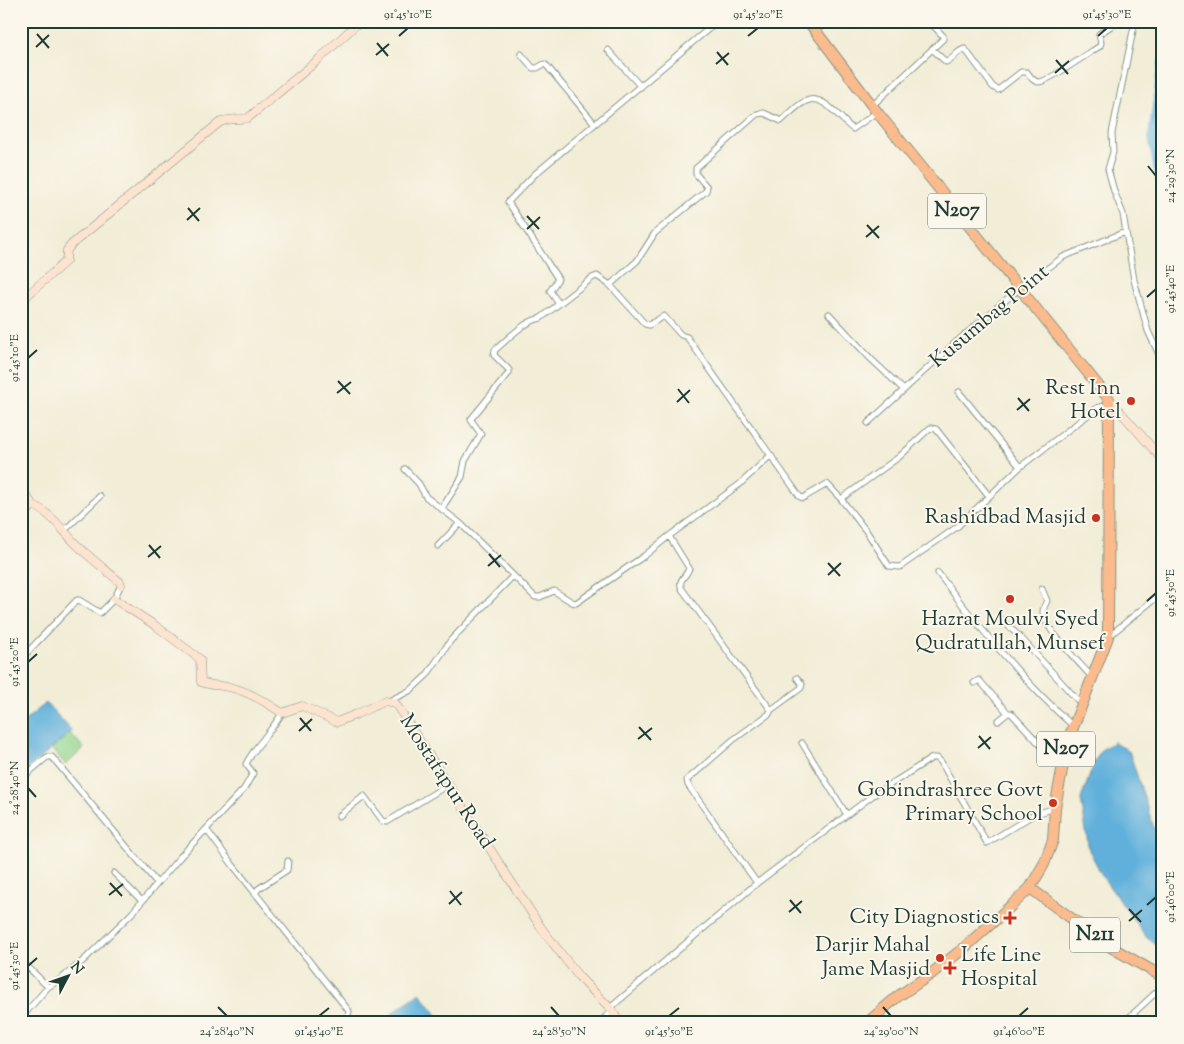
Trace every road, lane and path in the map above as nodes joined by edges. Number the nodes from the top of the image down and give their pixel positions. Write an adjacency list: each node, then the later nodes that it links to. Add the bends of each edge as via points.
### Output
1 (360, 21): 16 (street, via 248,118 218,123 69,247 66,261)
2 (718, 21): 10 (street)
3 (808, 21): 11 (highway, N207)
4 (929, 21): 7 (street, via 943,39)
5 (1118, 21): 7 (street, via 1099,34 1100,46 1057,73 1038,82 1027,72 1021,72 998,90 965,49 946,62)
6 (1135, 21): 13 (street, via 1112,133 1113,152 1108,169 1123,214)
7 (932, 49): 11 (street)
8 (608, 50): 10 (street)
9 (521, 54): 12 (street, via 533,68 547,66)
10 (641, 87): 12 (street)
11 (875, 108): 14 (street, via 853,129 819,98 800,104 781,121 764,112 758,114 696,168 696,174 707,187 706,191 655,233 637,261); 15 (highway, N207)
12 (595, 124): 17 (street, via 535,174 508,202 558,279 550,291)
13 (1125, 232): 15 (street, Kusumbag Point, via 1063,258); 19 (street, via 1148,331)
14 (610, 285): 17 (street, via 597,276); 24 (street, via 645,324 664,316 681,336 687,337)
15 (1019, 289): 20 (street, Kusumbag Point); 22 (highway, N207)
16 (21, 301)
17 (559, 304): 33 (street, via 541,318 525,324 495,350 494,355 509,373 471,419 481,434 465,461 462,477)
18 (829, 314): 20 (street)
19 (1163, 363)
20 (904, 390): 23 (street, Kusumbag Point)
21 (959, 392): 26 (street)
22 (1109, 402): 25 (street); 26 (street); 46 (highway, N207)
23 (868, 423)
24 (771, 455): 31 (street, via 800,498 827,484); 37 (street, via 740,484)
25 (1163, 460)
26 (1020, 467): 30 (street)
27 (405, 469): 33 (street, via 426,497)
28 (21, 488): 32 (street)
29 (100, 496): 36 (street)
30 (989, 496): 31 (street, via 936,429 930,428 898,457); 31 (street, via 957,527 900,567 889,566)
31 (841, 499)
32 (33, 505): 34 (street); 36 (street)
33 (442, 508): 35 (street)
34 (21, 519)
35 (460, 523): 38 (street); 40 (street)
36 (65, 530): 41 (street)
37 (668, 536): 40 (street, via 576,603 554,591 536,597); 53 (street, via 689,568 680,580 682,589)
38 (438, 546)
39 (938, 573): 57 (street, via 1013,666)
40 (513, 576): 51 (street, via 452,640 427,675 411,690)
41 (121, 585): 44 (street)
42 (1042, 589): 48 (street, via 1047,601 1043,611 1046,621 1065,648)
43 (1163, 592): 46 (street)
44 (114, 599): 47 (street, via 100,613 77,600); 54 (street, via 200,659 201,682 243,692)
45 (1001, 619): 52 (street)
46 (1108, 637): 48 (highway, N207)
47 (21, 659)
48 (1092, 676): 52 (highway, N207)
49 (797, 678): 53 (street, via 801,688)
50 (974, 682): 55 (street, via 979,680)
51 (389, 701): 54 (street, Mostafapur Road, via 337,722 302,706); 61 (street, Mostafapur Road, via 395,703)
52 (1081, 704): 57 (highway, N207)
53 (771, 710): 69 (street, via 687,780)
54 (282, 713): 65 (street, via 246,764 253,773 244,790)
55 (1008, 713): 56 (street); 59 (street, via 1012,713)
56 (998, 721)
57 (1074, 726): 59 (highway, N207)
58 (802, 743): 63 (street)
59 (1062, 767): 62 (highway, N207)
60 (21, 779): 68 (street, via 47,757 52,757)
61 (449, 784): 64 (street, via 387,822 364,796); 77 (street, Mostafapur Road, via 542,929 579,977)
62 (1055, 808): 63 (street, via 1033,815 987,843 941,762 932,758); 70 (highway, N207, via 1053,840)
63 (847, 815): 69 (street)
64 (338, 816)
65 (206, 829): 68 (street); 71 (street)
66 (288, 861): 71 (street, via 287,870)
67 (114, 873): 72 (street)
68 (157, 882): 72 (street)
69 (758, 883): 77 (street)
70 (1030, 888): 74 (highway, N211, via 1109,946); 82 (highway, N207, via 964,948)
71 (255, 894): 79 (street, via 349,1011)
72 (141, 900): 75 (street, via 93,952)
73 (21, 960): 75 (street)
74 (1163, 977)
75 (48, 986): 78 (street)
76 (1163, 986): 83 (street)
77 (611, 1010): 80 (street); 81 (street, Mostafapur Road)
78 (21, 1018)
79 (346, 1023)
80 (599, 1023)
81 (620, 1023)
82 (867, 1023)
83 (1123, 1023)

